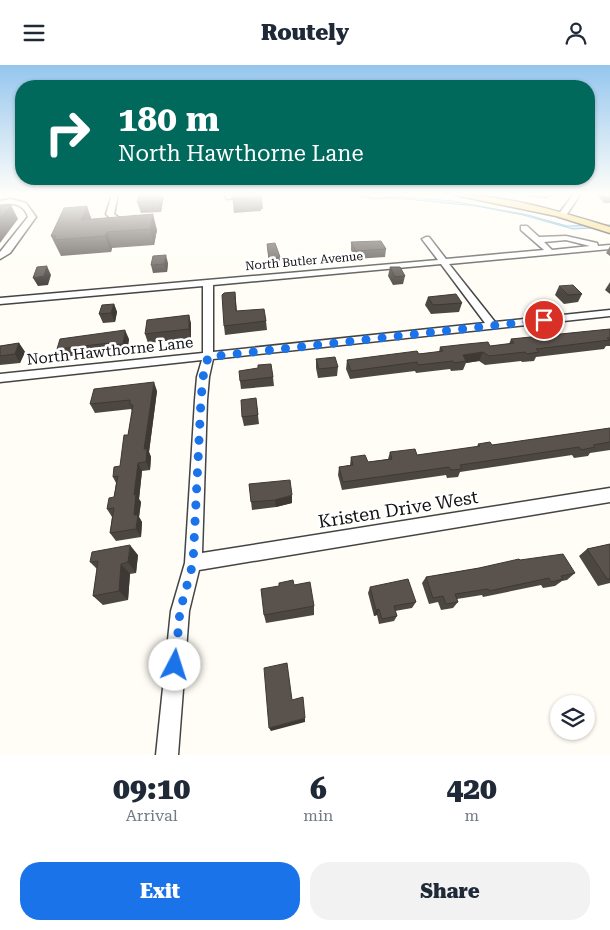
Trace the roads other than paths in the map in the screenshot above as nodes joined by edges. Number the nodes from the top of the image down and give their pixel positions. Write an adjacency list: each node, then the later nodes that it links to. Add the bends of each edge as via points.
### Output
1 (25, 227): 8 (street)
2 (524, 228): 4 (street)
3 (426, 239): 9 (street)
4 (537, 240): 6 (street, via 566,238 591,243); 7 (street)
5 (610, 247): 6 (street, North Butler Avenue)
6 (598, 248): 7 (street, North Butler Avenue)
7 (550, 252): 9 (street, North Butler Avenue)
8 (0, 256)
9 (444, 261): 10 (street, North Butler Avenue); 13 (street)
10 (208, 282): 11 (street, North Butler Avenue); 14 (street)
11 (0, 301)
12 (610, 313): 13 (street, North Hawthorne Lane)
13 (492, 325): 14 (street, North Hawthorne Lane)
14 (208, 357): 15 (street, North Hawthorne Lane); 17 (street, via 201,400)
15 (0, 378)
16 (610, 495): 17 (street, Kristen Drive West)
17 (193, 563): 18 (street, via 180,611)
18 (167, 755)

